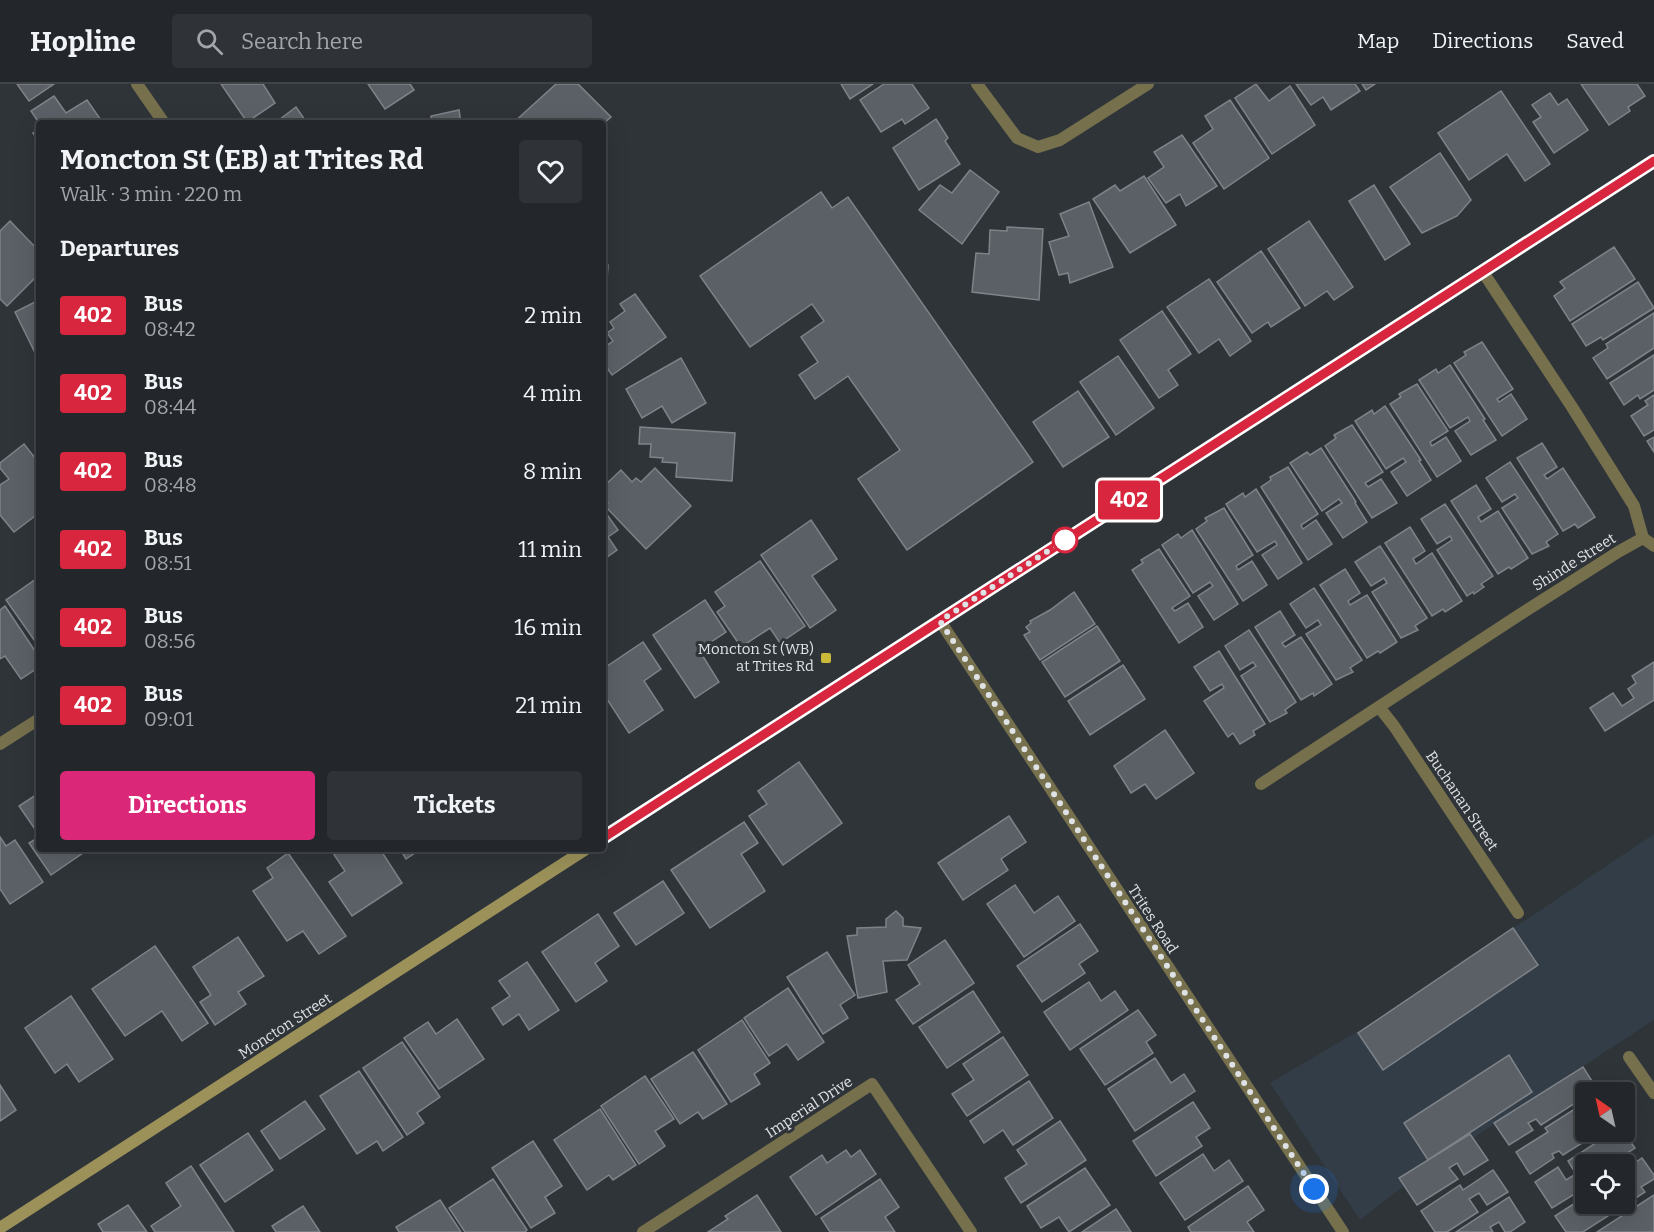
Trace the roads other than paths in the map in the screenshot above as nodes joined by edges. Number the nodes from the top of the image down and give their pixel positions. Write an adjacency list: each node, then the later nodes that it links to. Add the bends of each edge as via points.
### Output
1 (137, 84): 4 (street)
2 (977, 84): 3 (street, via 1017,138 1038,147 1060,140)
3 (1148, 84)
4 (162, 120)
5 (1654, 161): 6 (street)
6 (1483, 272): 7 (street, via 1634,506); 9 (street)
7 (1643, 538): 8 (street); 10 (street, Shinde Street)
8 (1654, 546)
9 (940, 621): 14 (street); 22 (street, Trites Road)
10 (1379, 707): 13 (street, Shinde Street); 16 (street, Buchanan Street)
11 (36, 721): 12 (street)
12 (0, 744)
13 (1261, 784)
14 (606, 836)
15 (581, 852): 19 (street, Moncton Street)
16 (1518, 913)
17 (1629, 1057): 18 (street)
18 (1654, 1093)
19 (0, 1228)
20 (643, 1232): 21 (street, Imperial Drive, via 872,1084)
21 (970, 1232)
22 (1343, 1232)

